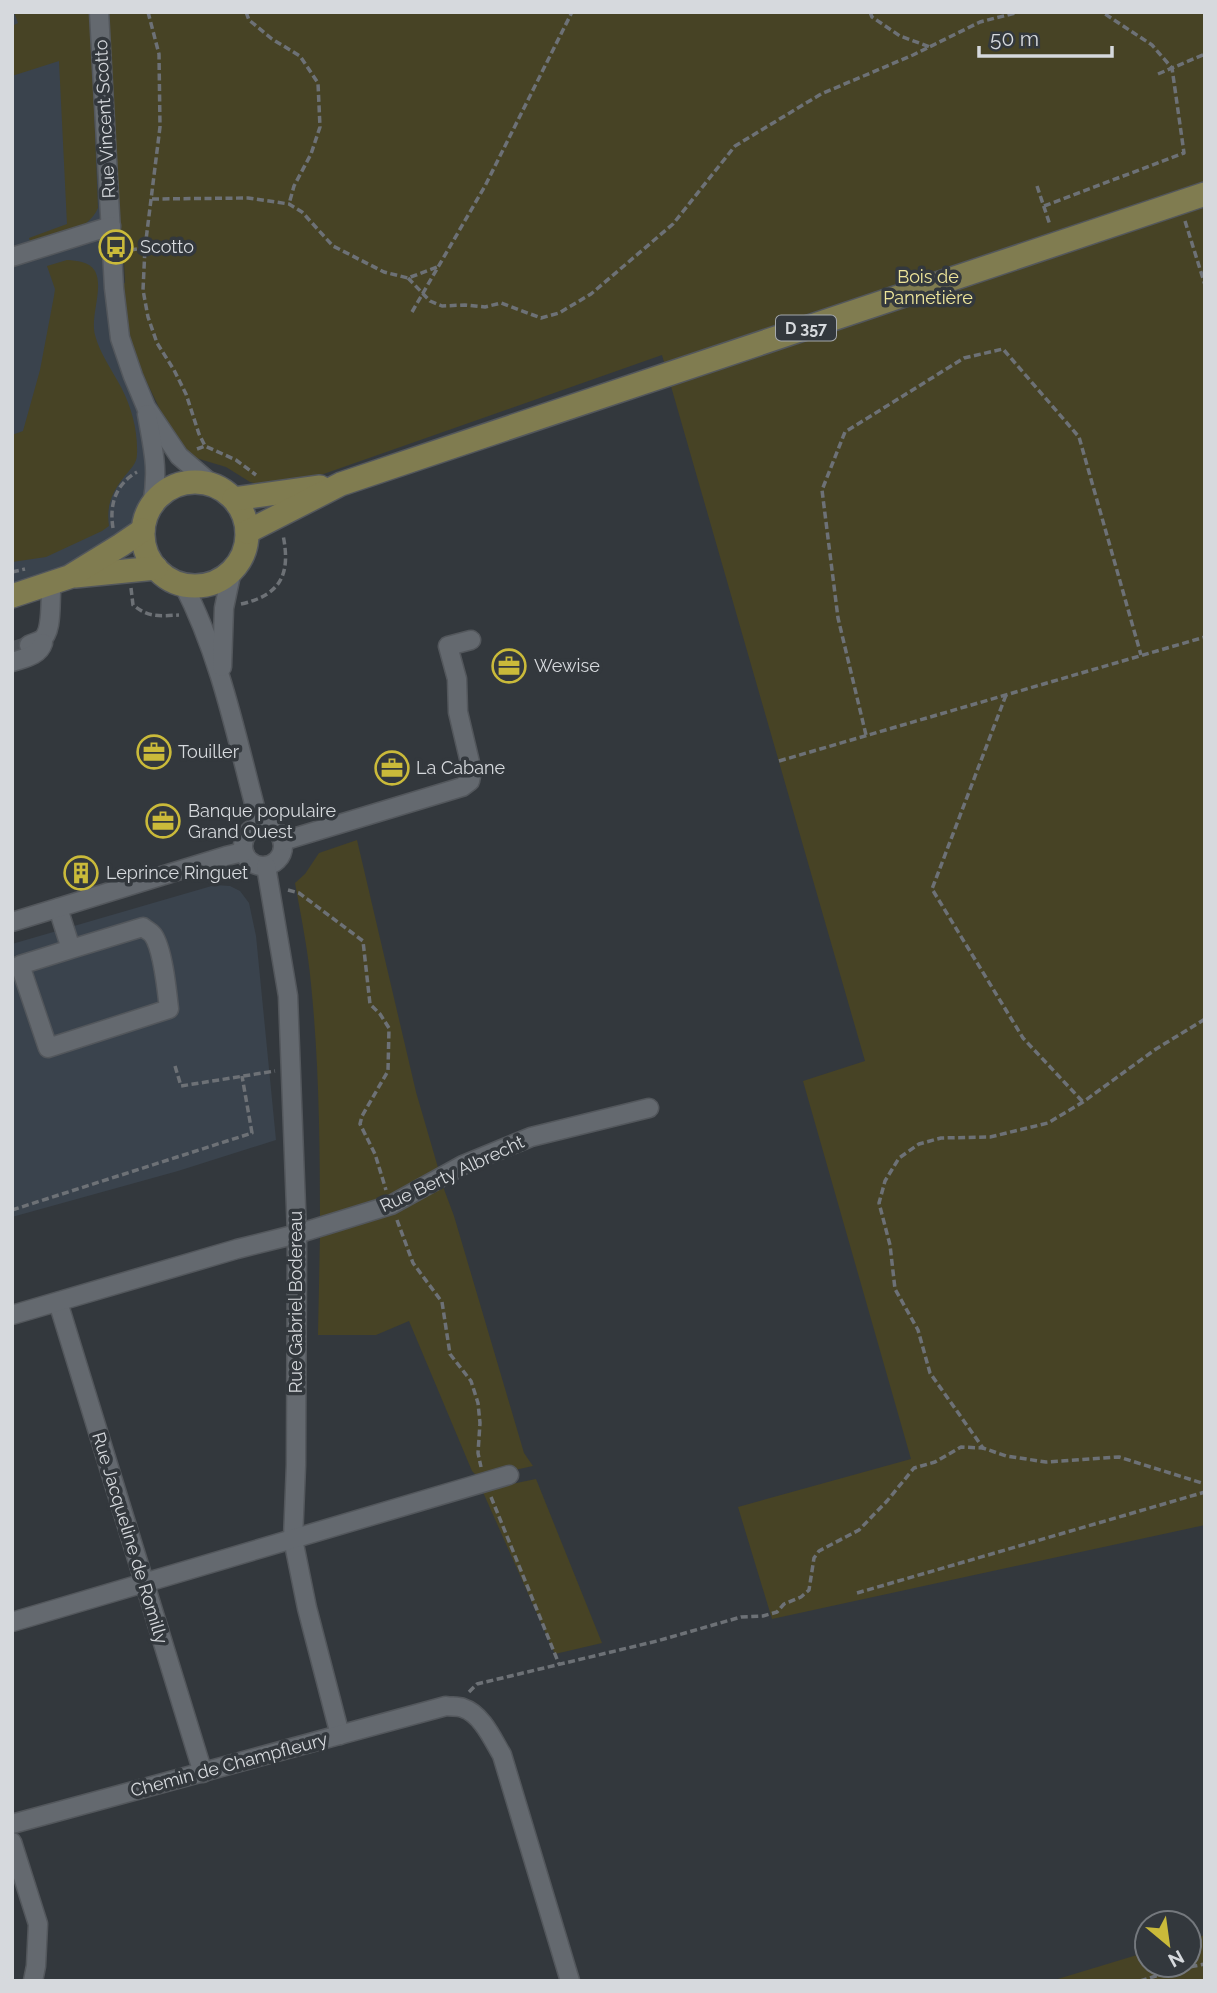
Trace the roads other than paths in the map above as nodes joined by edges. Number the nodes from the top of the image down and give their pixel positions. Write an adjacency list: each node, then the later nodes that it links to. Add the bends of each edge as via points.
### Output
1 (99, 12): 3 (street, Rue Vincent Scotto)
2 (1205, 194): 6 (main road, D 357)
3 (111, 226): 4 (street); 5 (street, Rue Vincent Scotto, via 120,338)
4 (12, 257)
5 (146, 407): 7 (street, Rue Vincent Scotto, via 179,456); 9 (street, Rue Vincent Scotto, via 156,466)
6 (341, 484): 8 (main road, D 357); 11 (main road, D 357)
7 (213, 485): 8 (main road); 9 (main road, via 179,484 163,492)
8 (234, 499): 11 (main road)
9 (152, 505): 10 (main road)
10 (143, 530): 12 (main road, via 146,552); 14 (main road)
11 (247, 532): 13 (main road, via 246,546)
12 (156, 568): 14 (main road); 15 (main road)
13 (232, 570): 15 (main road, via 209,583); 19 (street, via 224,608)
14 (60, 580): 16 (main road); 18 (street, via 49,595 48,628)
15 (183, 584): 19 (street)
16 (12, 596)
17 (471, 640): 21 (street, via 448,646 457,678 457,712 472,771 470,781)
18 (22, 649)
19 (222, 681): 20 (street)
20 (260, 826): 21 (street, via 276,831); 22 (street, via 245,835)
21 (283, 841): 23 (street, via 283,850)
22 (243, 852): 23 (street); 24 (street)
23 (268, 875): 28 (street, Rue Gabriel Bodereau, via 288,996)
24 (58, 908): 25 (street); 26 (street)
25 (12, 922)
26 (71, 948): 26 (street, via 20,965 48,1048 169,1009 158,947 143,927)
27 (649, 1108): 28 (street, Rue Berty Albrecht, via 531,1137 463,1165 391,1205)
28 (297, 1234): 29 (street, Rue Berty Albrecht); 32 (street, Rue Gabriel Bodereau)
29 (58, 1302): 30 (street, Rue Berty Albrecht); 33 (street, Rue Jacqueline de Romilly)
30 (12, 1315)
31 (509, 1475): 32 (street)
32 (293, 1539): 33 (street); 35 (street, Rue Gabriel Bodereau)
33 (144, 1583): 34 (street); 36 (street, Rue Jacqueline de Romilly)
34 (12, 1622)
35 (340, 1735): 36 (street, Chemin de Champfleury); 40 (street, Chemin de Champfleury, via 455,1707 474,1714 502,1755)
36 (203, 1773): 37 (street, Chemin de Champfleury)
37 (12, 1824)
38 (12, 1842): 39 (street, via 38,1924)
39 (33, 1981)
40 (570, 1981)

